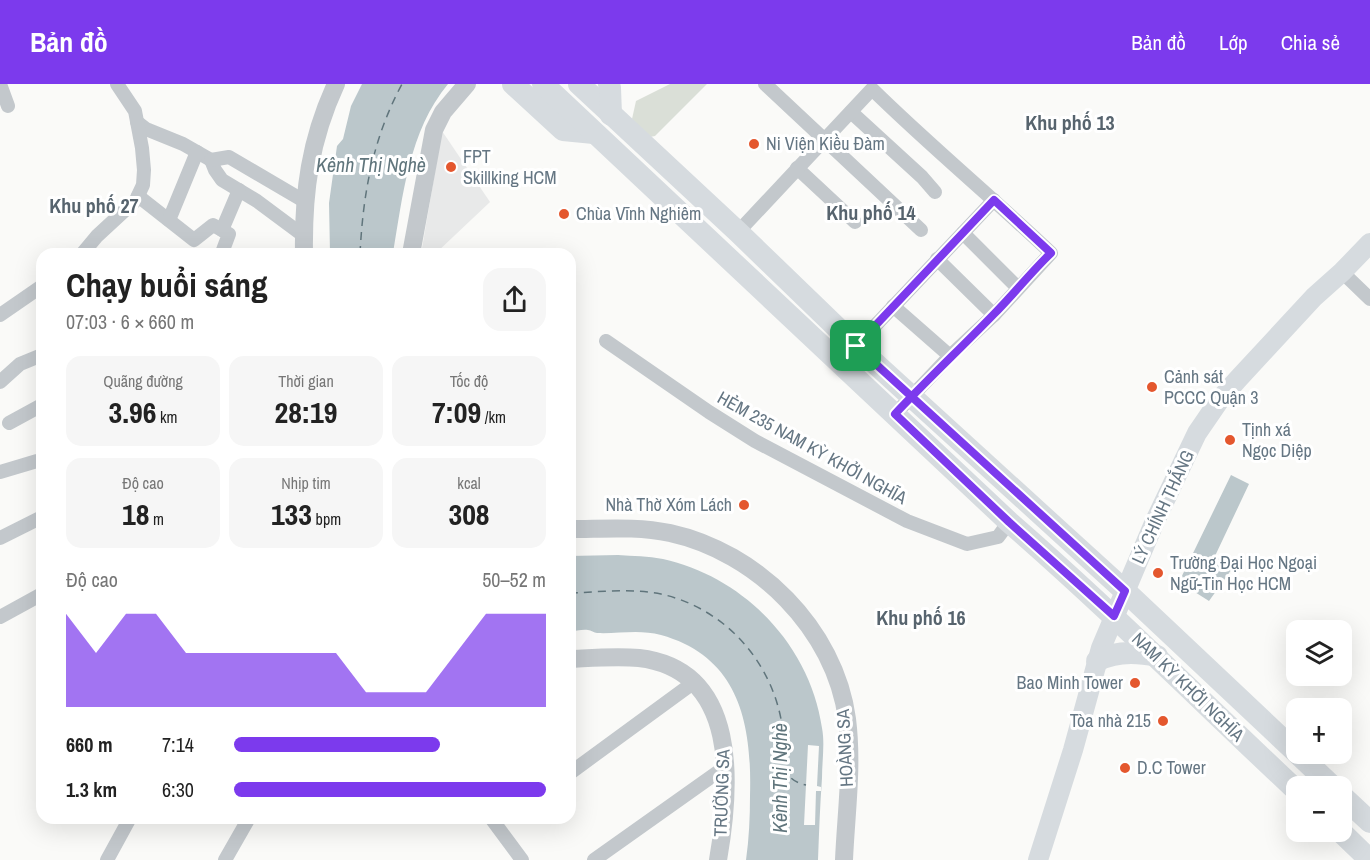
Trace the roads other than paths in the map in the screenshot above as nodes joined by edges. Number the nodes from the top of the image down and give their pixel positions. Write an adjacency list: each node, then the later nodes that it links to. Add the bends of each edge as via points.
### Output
1 (0, 84): 10 (street)
2 (117, 84): 12 (street, via 135,111)
3 (336, 84): 24 (street, via 314,146)
4 (467, 84): 35 (street, via 443,112 434,130)
5 (513, 84): 13 (main road, via 563,130)
6 (543, 84): 13 (main road, NAM KỲ KHỞI NGHĨA)
7 (579, 84): 9 (main road, NAM KỲ KHỞI NGHĨA)
8 (765, 84): 14 (street)
9 (606, 100): 15 (main road, NAM KỲ KHỞI NGHĨA)
10 (8, 106)
11 (851, 112): 14 (street); 21 (street); 23 (street, via 872,89)
12 (137, 122): 16 (street); 22 (street, via 144,170)
13 (594, 133): 18 (main road, NAM KỲ KHỞI NGHĨA)
14 (825, 139): 19 (street); 28 (street)
15 (649, 150): 18 (main road); 29 (main road, NAM KỲ KHỞI NGHĨA)
16 (197, 152): 17 (street); 25 (street)
17 (212, 160): 20 (street, via 222,180); 24 (street, via 229,157)
18 (627, 163): 51 (main road, NAM KỲ KHỞI NGHĨA)
19 (797, 168): 26 (street); 29 (street)
20 (239, 190): 27 (street); 32 (street)
21 (935, 192)
22 (138, 195): 25 (street); 33 (street)
23 (994, 200): 30 (street); 38 (street, via 1051,253)
24 (304, 201): 32 (street)
25 (169, 220): 27 (street, via 194,240 213,225)
26 (855, 222)
27 (222, 230): 34 (street, via 229,234)
28 (921, 230)
29 (738, 232): 45 (main road, NAM KỲ KHỞI NGHĨA)
30 (963, 233): 36 (street); 38 (street)
31 (1370, 243): 37 (main road, LÝ CHÍNH THẮNG)
32 (304, 245)
33 (87, 248)
34 (225, 248)
35 (412, 248)
36 (937, 259): 41 (street); 43 (street)
37 (1342, 272): 40 (street); 59 (main road, LÝ CHÍNH THẮNG, via 1221,398 1197,434)
38 (1018, 288): 43 (street)
39 (36, 290): 42 (street)
40 (1370, 299)
41 (893, 306): 45 (street); 46 (street)
42 (0, 315)
43 (994, 315): 46 (street)
44 (606, 341): 56 (street, HẺM 235 NAM KỲ KHỞI NGHĨA, via 755,441 907,521 967,544 998,537)
45 (856, 346): 49 (main road, NAM KỲ KHỞI NGHĨA)
46 (950, 356): 49 (street)
47 (36, 357): 48 (street, via 20,364)
48 (0, 382)
49 (911, 397): 51 (street); 59 (main road, NAM KỲ KHỞI NGHĨA)
50 (36, 408): 52 (street)
51 (895, 414): 56 (main road, NAM KỲ KHỞI NGHĨA)
52 (9, 423)
53 (36, 461): 54 (street)
54 (0, 472)
55 (36, 520): 58 (street)
56 (1009, 522): 61 (main road, NAM KỲ KHỞI NGHĨA)
57 (576, 529): 84 (street, HOÀNG SA, via 640,529 699,542 728,555 765,580 804,620 832,667 846,710 849,765)
58 (0, 538)
59 (1125, 591): 61 (main road, LÝ CHÍNH THẮNG); 67 (main road, NAM KỲ KHỞI NGHĨA)
60 (36, 597): 62 (street)
61 (1114, 616): 63 (main road, NAM KỲ KHỞI NGHĨA); 65 (main road, LÝ CHÍNH THẮNG)
62 (0, 617)
63 (1157, 656): 65 (main road, via 1134,653); 72 (main road, NAM KỲ KHỞI NGHĨA)
64 (578, 659): 66 (street, TRƯỜNG SA, via 639,658 669,667)
65 (1097, 661): 85 (main road, LÝ CHÍNH THẮNG)
66 (693, 683): 69 (street, TRƯỜNG SA, via 716,715 724,742); 70 (street)
67 (1286, 744)
68 (1308, 764): 71 (main road, NAM KỲ KHỞI NGHĨA)
69 (725, 767): 82 (street); 83 (street, TRƯỜNG SA)
70 (576, 769)
71 (1321, 776)
72 (1286, 780)
73 (1352, 805): 74 (main road)
74 (1370, 822)
75 (127, 824): 79 (street)
76 (246, 824): 80 (street)
77 (501, 824): 81 (street)
78 (1351, 842): 86 (main road)
79 (106, 860)
80 (225, 860)
81 (522, 860)
82 (594, 860)
83 (718, 860)
84 (843, 860)
85 (1038, 860)
86 (1370, 860)

